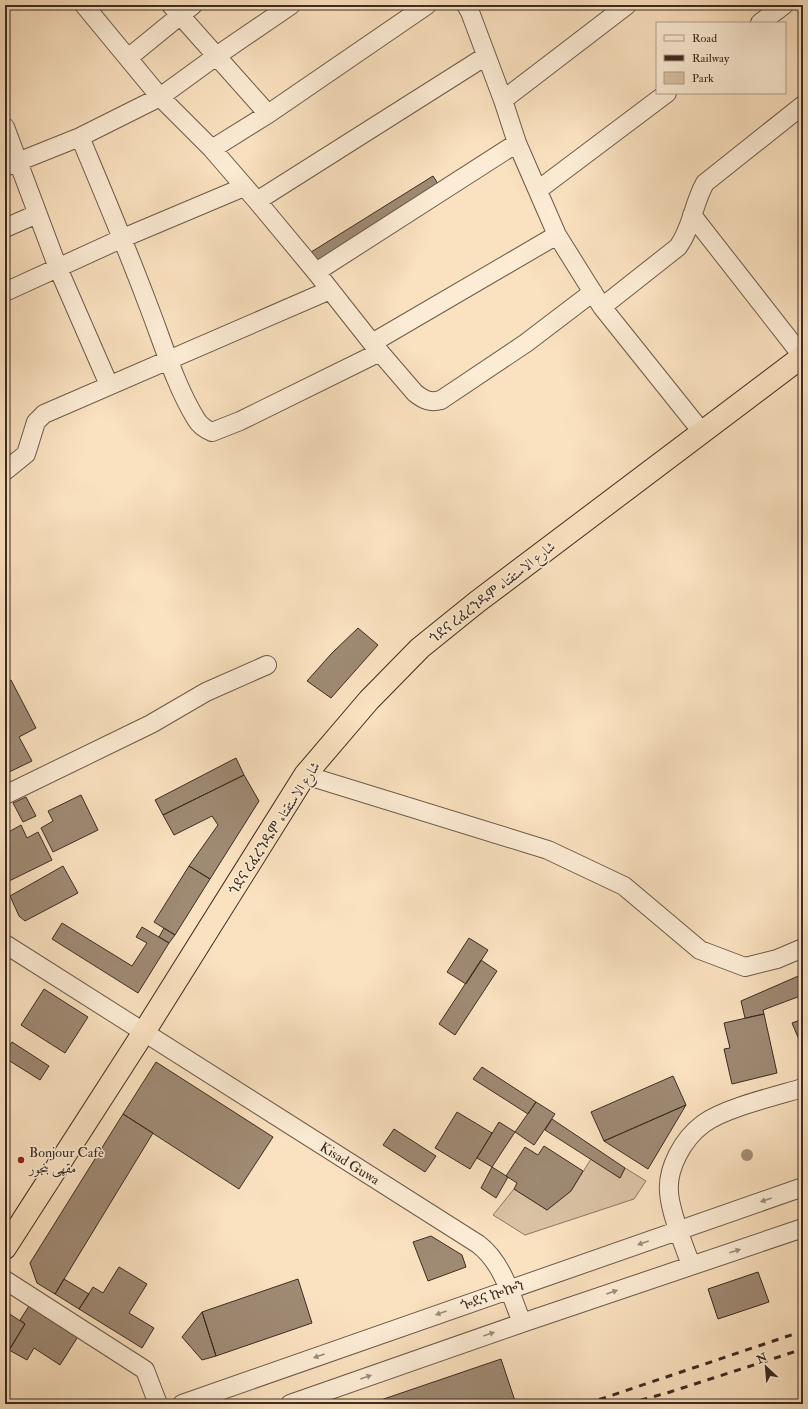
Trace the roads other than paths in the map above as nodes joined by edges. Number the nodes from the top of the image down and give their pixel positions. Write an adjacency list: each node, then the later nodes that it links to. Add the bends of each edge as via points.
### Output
1 (84, 5): 11 (street)
2 (291, 5): 10 (street)
3 (427, 5): 16 (street)
4 (627, 5): 14 (street)
5 (784, 5): 8 (street)
6 (472, 7): 9 (street)
7 (181, 8): 10 (street); 11 (street)
8 (761, 22)
9 (486, 56): 14 (street); 24 (street)
10 (215, 57): 13 (street); 16 (street)
11 (128, 58): 13 (street)
12 (666, 94): 23 (street)
13 (160, 97): 18 (street); 20 (street)
14 (503, 100): 19 (street)
15 (803, 106): 26 (street, via 705,183)
16 (268, 114): 20 (street)
17 (5, 127): 21 (street)
18 (80, 137): 21 (street); 29 (street)
19 (517, 143): 23 (street); 31 (street)
20 (212, 149): 22 (street)
21 (11, 165): 25 (street)
22 (244, 186): 24 (street); 29 (street)
23 (538, 190): 28 (street)
24 (257, 202): 31 (street)
25 (37, 214): 27 (street); 30 (street)
26 (692, 215): 34 (street, via 687,235 678,247); 36 (street)
27 (5, 228)
28 (557, 235): 34 (street); 35 (street)
29 (123, 238): 30 (street); 37 (street)
30 (58, 268): 33 (street); 38 (street)
31 (316, 272): 32 (street)
32 (330, 290): 35 (street); 37 (street)
33 (5, 292)
34 (597, 300): 35 (street, via 526,343 441,400 433,402 415,393); 39 (street)
35 (376, 348): 37 (street, via 240,421 212,432 204,429 197,421)
36 (803, 357): 39 (highway, ጎደና ረፈረንዱም شارع الاستقتاء)
37 (169, 361): 38 (street)
38 (109, 385): 40 (street, via 44,414 36,422 26,454)
39 (702, 432): 42 (highway, ጎደና ረፈረንዱም شارع الاستقتاء, via 420,648 369,700)
40 (5, 471)
41 (267, 665): 43 (street, via 213,689 151,724)
42 (305, 775): 45 (street, via 548,850 624,886 700,950 745,967 778,959); 46 (highway, ጎደና ረፈረንዱም شارع الاستقتاء)
43 (5, 795)
44 (5, 944): 46 (street, Kisad Guwa)
45 (803, 948)
46 (144, 1032): 51 (highway, ጎደና ረፈረንዱም شارع الاستقتاء); 54 (street, Kisad Guwa, via 488,1251)
47 (803, 1088): 50 (street, via 723,1113 703,1124 688,1140 676,1158 670,1176 669,1193)
48 (803, 1187): 50 (street, ጐደና ኰኰን, one-way to 50)
49 (803, 1228): 52 (street, one-way to 49)
50 (678, 1231): 52 (street); 54 (street, ጐደና ኰኰን, one-way to 54)
51 (5, 1248)
52 (691, 1265): 55 (street, one-way to 52)
53 (5, 1280): 56 (street, via 145,1370)
54 (509, 1289): 55 (street, Kisad Guwa); 57 (street, ጐደና ኰኰን, one-way to 57)
55 (522, 1323): 58 (street, one-way to 55)
56 (158, 1404)
57 (182, 1404)
58 (290, 1404)

